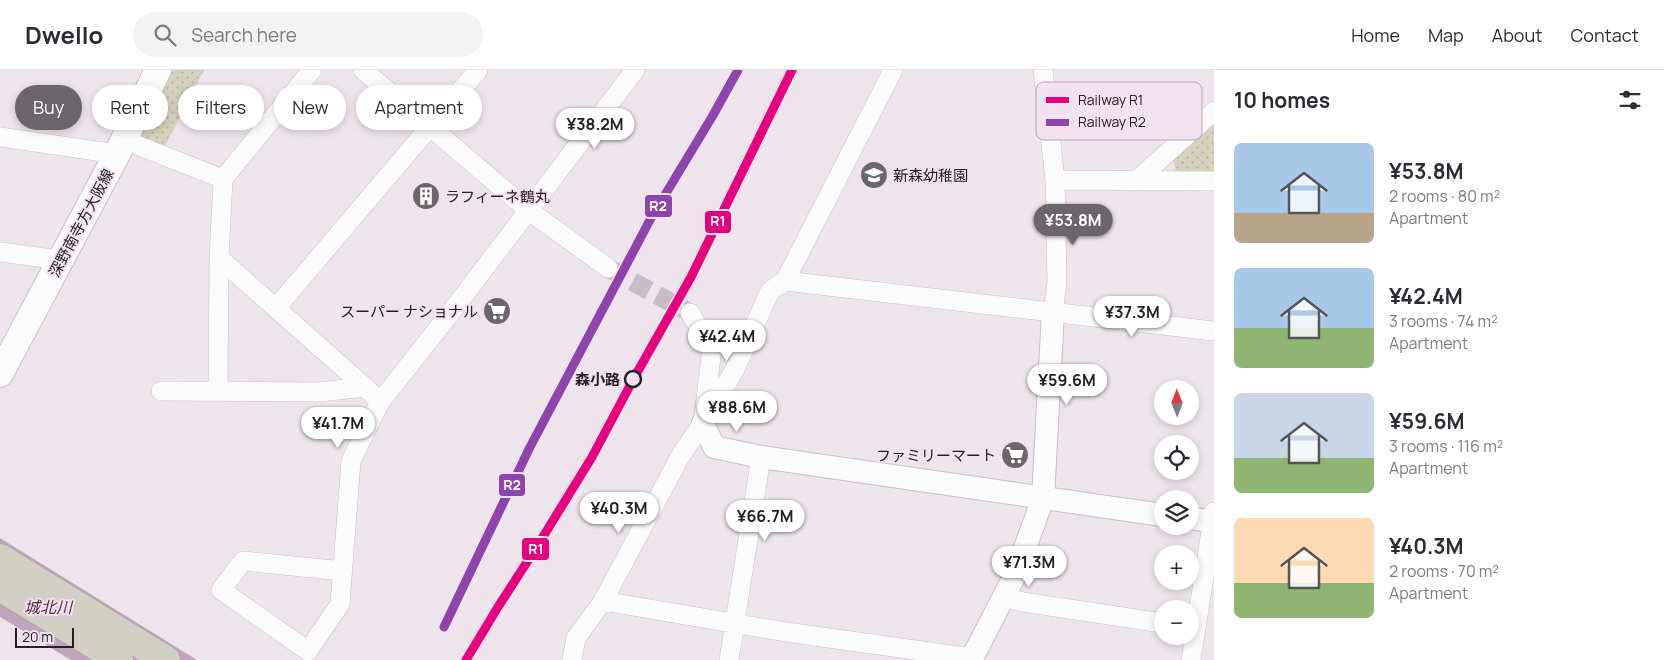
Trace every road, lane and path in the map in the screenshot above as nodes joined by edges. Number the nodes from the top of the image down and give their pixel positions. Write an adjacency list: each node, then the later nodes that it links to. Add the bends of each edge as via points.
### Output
1 (158, 70): 16 (main road, 深野南寺方大阪線)
2 (312, 70): 17 (street)
3 (363, 70): 7 (street)
4 (478, 70): 8 (street)
5 (894, 70): 26 (street)
6 (629, 72): 21 (street)
7 (381, 85)
8 (465, 85)
9 (1214, 111): 10 (street)
10 (1202, 122)
11 (427, 130): 27 (street)
12 (435, 130): 21 (street)
13 (0, 137): 16 (street)
14 (1052, 140): 18 (street)
15 (1182, 140): 19 (street)
16 (120, 147): 17 (street); 24 (main road, 深野南寺方大阪線)
17 (223, 179): 23 (street)
18 (1055, 180): 19 (street); 28 (street, via 1057,282)
19 (1138, 180): 20 (street)
20 (1214, 181)
21 (528, 210): 25 (street); 35 (street)
22 (0, 252): 24 (street)
23 (220, 258): 27 (street); 33 (street)
24 (61, 260): 31 (main road, 深野南寺方大阪線)
25 (608, 268)
26 (785, 280): 28 (street); 36 (street, via 770,291 735,369)
27 (276, 308): 32 (street)
28 (1053, 312): 30 (street); 38 (street)
29 (690, 313): 36 (street, via 712,349)
30 (1214, 331)
31 (0, 374)
32 (365, 387): 33 (street, via 319,392); 35 (street)
33 (218, 390): 34 (street)
34 (160, 391)
35 (380, 402): 43 (street, via 351,462)
36 (702, 424): 37 (street, via 714,447); 47 (street, via 681,455)
37 (761, 457): 38 (street); 49 (street)
38 (1043, 498): 39 (street); 45 (street)
39 (1154, 514)
40 (1199, 518): 41 (street)
41 (1213, 518): 46 (street)
42 (0, 558): 53 (highway)
43 (343, 571): 43 (street, via 340,604 308,651 222,590 243,561)
44 (0, 587): 52 (highway)
45 (1004, 597): 48 (street); 51 (street)
46 (1198, 600)
47 (603, 601): 49 (street); 54 (street, via 576,638)
48 (1154, 621)
49 (734, 623): 51 (street); 55 (street)
50 (1192, 645): 56 (street)
51 (972, 659)
52 (119, 660)
53 (166, 660)
54 (572, 660)
55 (729, 660)
56 (1192, 660)

